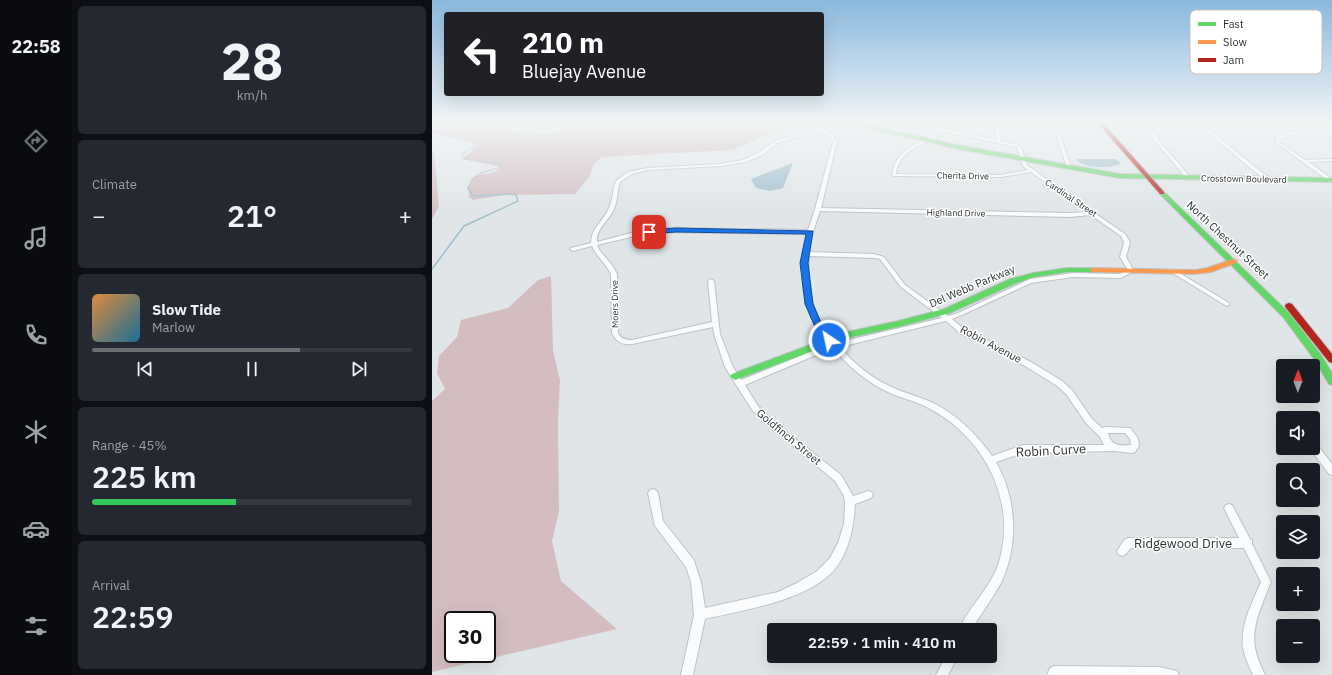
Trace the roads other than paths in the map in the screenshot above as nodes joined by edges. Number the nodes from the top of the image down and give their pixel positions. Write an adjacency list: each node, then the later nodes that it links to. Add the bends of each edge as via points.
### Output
1 (761, 154): 24 (street, via 740,162 661,167 628,174 617,183 612,209 595,233)
2 (832, 154): 21 (street)
3 (905, 154): 16 (street, Cherita Drive, via 895,163 893,176 1001,176)
4 (994, 154): 12 (street, Crosstown Boulevard)
5 (1021, 154): 12 (street, Cardinal Street)
6 (1064, 154): 15 (street)
7 (1130, 154): 17 (street, North Chestnut Street)
8 (1133, 154): 17 (street, North Chestnut Street)
9 (1171, 154): 18 (street)
10 (1235, 154): 19 (street)
11 (1294, 154): 14 (street)
12 (1022, 159): 15 (street, Crosstown Boulevard); 16 (street, Cardinal Street, via 1023,164)
13 (1332, 160): 14 (street)
14 (1304, 161): 20 (street)
15 (1069, 167): 17 (street, Crosstown Boulevard, via 1120,176)
16 (1031, 171): 22 (street, Cardinal Street)
17 (1153, 177): 18 (street, Crosstown Boulevard); 27 (street, North Chestnut Street, via 1192,223); 35 (street, North Chestnut Street, via 1294,311)
18 (1188, 178): 19 (street, Crosstown Boulevard)
19 (1268, 180): 20 (street, Crosstown Boulevard)
20 (1332, 180)
21 (818, 209): 22 (street, Highland Drive, via 1070,215); 23 (street)
22 (1094, 213): 28 (street, Cardinal Street, via 1123,235 1127,242 1123,257)
23 (810, 232): 24 (street, via 666,230); 26 (street)
24 (594, 244): 25 (street); 33 (street, Moers Drive, via 614,274 615,333 619,340 632,342)
25 (573, 249)
26 (804, 254): 32 (street, Robin Avenue, via 879,257 903,286); 34 (street, via 809,304 819,327)
27 (1233, 261): 29 (street, Del Webb Parkway, via 1208,270); 37 (street, North Chestnut Street, via 1288,316 1325,367)
28 (1131, 271): 29 (street, Del Webb Parkway); 32 (street, Del Webb Parkway, via 1067,270 1033,275 1013,280)
29 (1173, 271): 31 (street)
30 (711, 281): 33 (street, Goldfinch Street)
31 (1227, 304)
32 (944, 315): 34 (street, Del Webb Parkway, via 858,332); 38 (street, Robin Avenue, via 962,331 1059,382)
33 (715, 324): 36 (street, Goldfinch Street, via 728,368)
34 (832, 343): 36 (street, Del Webb Parkway); 41 (street, via 851,364 873,380 931,406 953,420 970,434)
35 (1332, 360)
36 (737, 380): 45 (street, Goldfinch Street, via 755,408 769,422 838,478 848,495)
37 (1332, 381)
38 (1104, 436): 39 (street); 39 (street, Robin Curve, via 1105,430 1127,430 1134,438 1132,448)
39 (1114, 448): 41 (street, Robin Curve, via 1023,449)
40 (1320, 455): 42 (street)
41 (991, 460): 50 (street, via 1001,482 1006,503 1006,552 1000,571)
42 (1332, 471)
43 (653, 493): 49 (street, via 658,523 690,564 696,582)
44 (868, 496): 45 (street)
45 (849, 502): 49 (street, Goldfinch Street, via 849,524 843,545 834,562 821,576 778,597)
46 (1229, 508): 47 (street)
47 (1248, 543): 48 (street, Ridgewood Drive, via 1128,543); 56 (street, via 1266,582 1247,634 1252,661)
48 (1122, 551)
49 (700, 615): 52 (street)
50 (970, 623)
51 (948, 663): 53 (street)
52 (688, 675)
53 (942, 675)
54 (1053, 675): 55 (street, via 1054,672)
55 (1173, 675)
56 (1259, 675)

